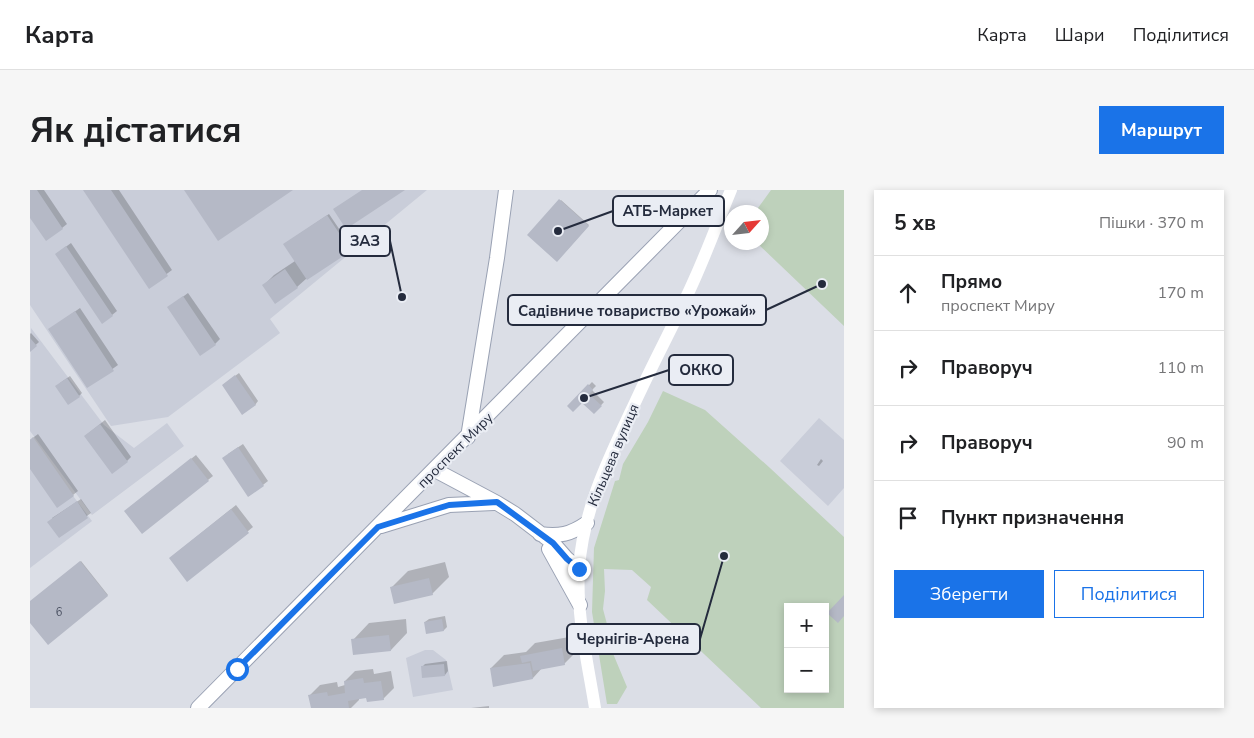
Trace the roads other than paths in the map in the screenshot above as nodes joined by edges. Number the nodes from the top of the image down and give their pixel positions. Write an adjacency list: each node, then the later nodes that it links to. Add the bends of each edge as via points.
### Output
1 (506, 190): 4 (main road)
2 (710, 190): 4 (main road, проспект Миру)
3 (731, 190): 7 (main road, Кільцева вулиця, via 694,279 595,491)
4 (468, 436): 5 (main road, проспект Миру)
5 (435, 470): 6 (main road); 8 (main road, проспект Миру)
6 (497, 502): 8 (main road, via 449,505); 9 (main road)
7 (586, 522): 9 (main road, via 564,535); 10 (main road, Кільцева вулиця)
8 (378, 527): 12 (main road, проспект Миру)
9 (539, 534): 10 (main road); 11 (main road)
10 (579, 569): 11 (main road, Кільцева вулиця)
11 (580, 605): 13 (main road, Кільцева вулиця)
12 (198, 708)
13 (595, 708)

